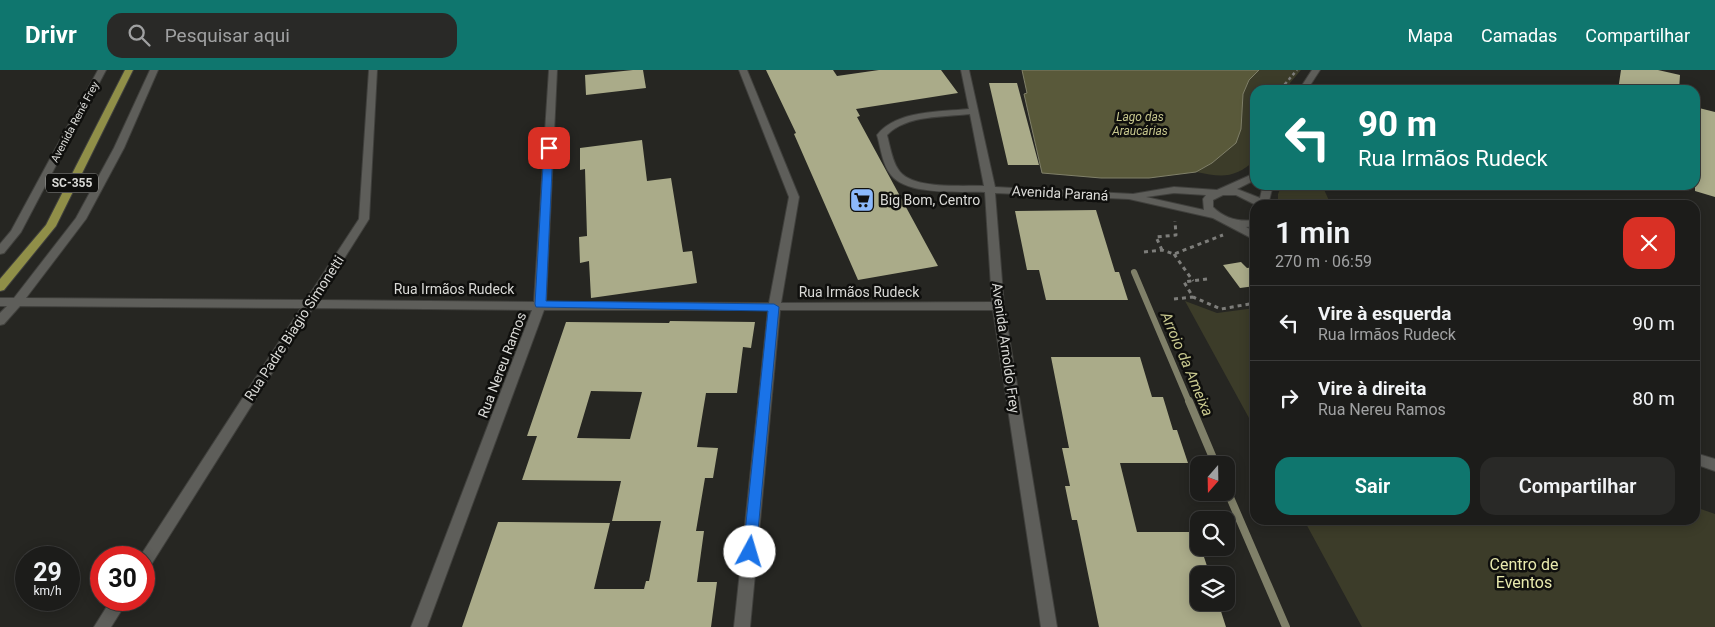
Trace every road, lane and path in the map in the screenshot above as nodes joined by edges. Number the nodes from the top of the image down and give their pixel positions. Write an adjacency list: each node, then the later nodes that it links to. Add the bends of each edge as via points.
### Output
1 (102, 70): 24 (street, Avenida René Frey, via 16,232)
2 (129, 70): 29 (main road, Avenida René Frey / SC-355, via 51,226)
3 (154, 70): 33 (street, via 119,148 80,219)
4 (374, 70): 34 (street, Rua Padre Biagio Simonetti, via 364,219)
5 (553, 70): 35 (street, Rua Nereu Ramos)
6 (743, 70): 38 (street, via 794,197)
7 (966, 70): 12 (street, Avenida Arnoldo Frey)
8 (1297, 70): 10 (path)
9 (1316, 70): 11 (street)
10 (1285, 85)
11 (1306, 85)
12 (974, 111): 14 (street, Avenida Arnoldo Frey); 14 (street, Avenida Paraná, via 899,122 882,135 898,180 917,186)
13 (1250, 178): 15 (street)
14 (990, 189): 16 (street, Avenida Paraná); 37 (street, Avenida Arnoldo Frey)
15 (1220, 192): 16 (street, Avenida Paraná, via 1174,190); 17 (street, Avenida Paraná, via 1247,195); 19 (street, via 1207,203)
16 (1129, 196): 18 (street, Avenida Paraná)
17 (1255, 200)
18 (1174, 205): 19 (street, Avenida Paraná); 23 (path, via 1176,235 1156,237)
19 (1217, 216): 21 (street, Avenida Paraná)
20 (1250, 224): 21 (street, Avenida Paraná)
21 (1236, 226): 22 (street, Avenida Paraná); 26 (path)
22 (1250, 234)
23 (1162, 250): 25 (path); 26 (path)
24 (0, 251)
25 (1144, 252)
26 (1174, 254): 28 (path)
27 (1207, 279): 28 (path)
28 (1193, 281): 30 (path, via 1184,282)
29 (0, 287)
30 (1193, 297): 31 (path); 36 (path, via 1221,309)
31 (1174, 299)
32 (0, 302): 33 (street, Rua Irmãos Rudeck)
33 (18, 302): 34 (street, Rua Irmãos Rudeck); 39 (street)
34 (310, 303): 35 (street, Rua Irmãos Rudeck); 42 (street, Rua Padre Biagio Simonetti)
35 (540, 304): 38 (street, Rua Irmãos Rudeck); 45 (street, Rua Nereu Ramos)
36 (1250, 304)
37 (998, 306): 38 (street, Rua Irmãos Rudeck); 47 (street, Avenida Arnoldo Frey)
38 (774, 307): 46 (street)
39 (0, 321)
40 (1700, 460): 41 (street)
41 (1715, 465)
42 (155, 546)
43 (113, 611): 44 (street)
44 (102, 627)
45 (419, 627)
46 (742, 627)
47 (1049, 627)

